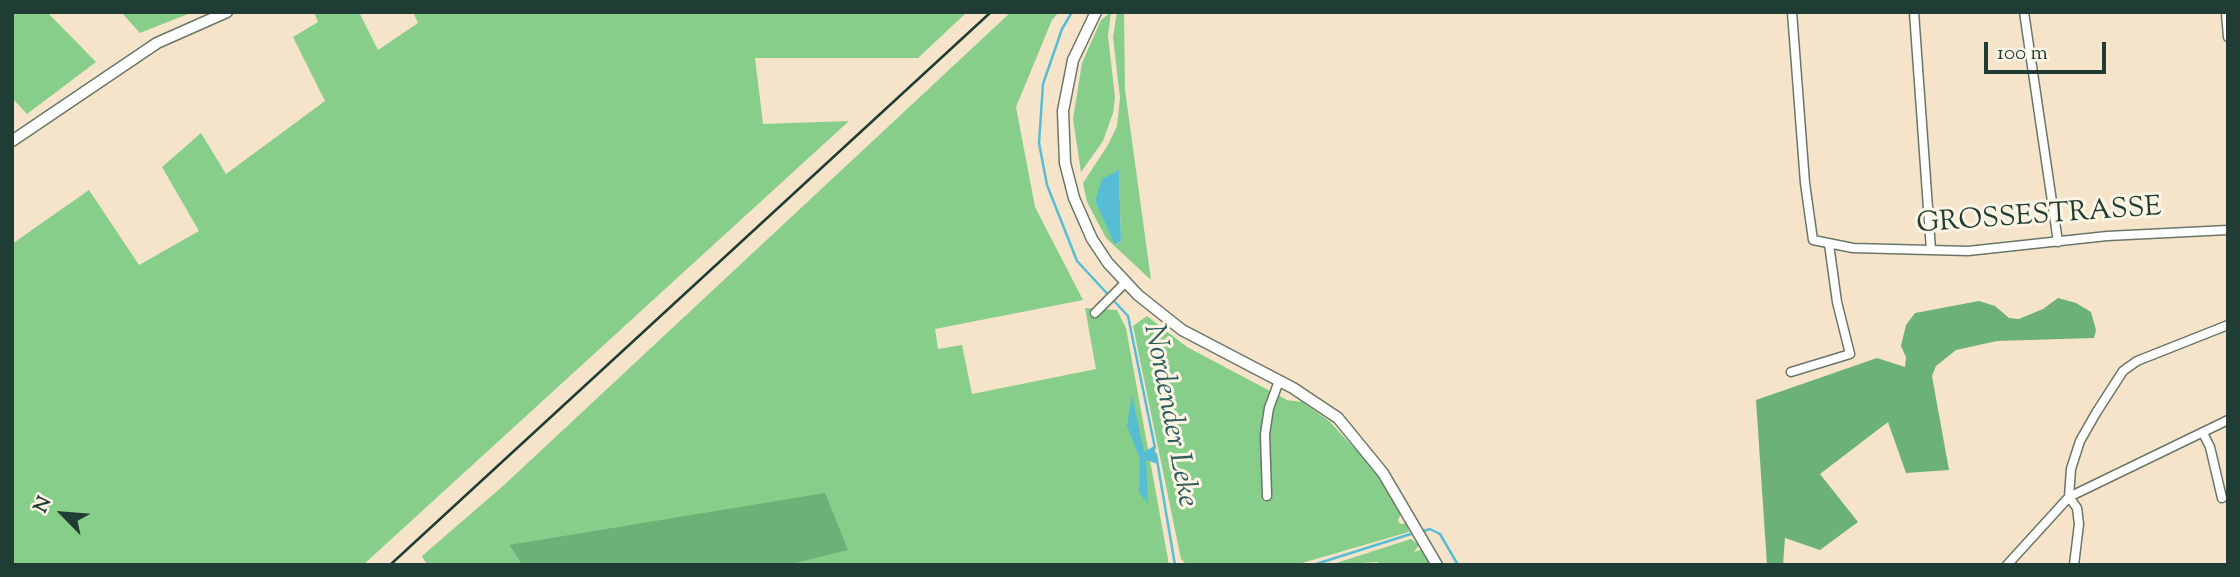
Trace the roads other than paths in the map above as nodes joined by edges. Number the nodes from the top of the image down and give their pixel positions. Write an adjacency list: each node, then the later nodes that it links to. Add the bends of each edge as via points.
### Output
1 (227, 12): 8 (street, via 157,43)
2 (1096, 12): 13 (street, via 1073,60 1067,86 1065,163 1092,239)
3 (1792, 12): 11 (street, GROSSESTRASSE, via 1813,240)
4 (1914, 12): 12 (street)
5 (2024, 12): 10 (street)
6 (2224, 13): 7 (street)
7 (2228, 37)
8 (12, 141)
9 (2228, 230): 10 (street, GROSSESTRASSE)
10 (2058, 243): 12 (street, GROSSESTRASSE)
11 (1829, 244): 12 (street, GROSSESTRASSE); 16 (street, via 1850,355)
12 (1931, 250)
13 (1126, 282): 14 (street); 17 (street, via 1182,330)
14 (1095, 313)
15 (2228, 325): 21 (street, via 2168,346 2123,371 2080,441)
16 (1791, 372)
17 (1279, 381): 20 (street, via 1265,434); 23 (street, via 1319,404 1354,436 1383,473)
18 (2228, 420): 19 (street)
19 (2203, 433): 21 (street); 22 (street)
20 (1267, 496)
21 (2069, 497): 24 (street); 25 (street, via 2077,508 2079,524)
22 (2222, 498)
23 (1437, 565)
24 (2007, 565)
25 (2074, 565)

